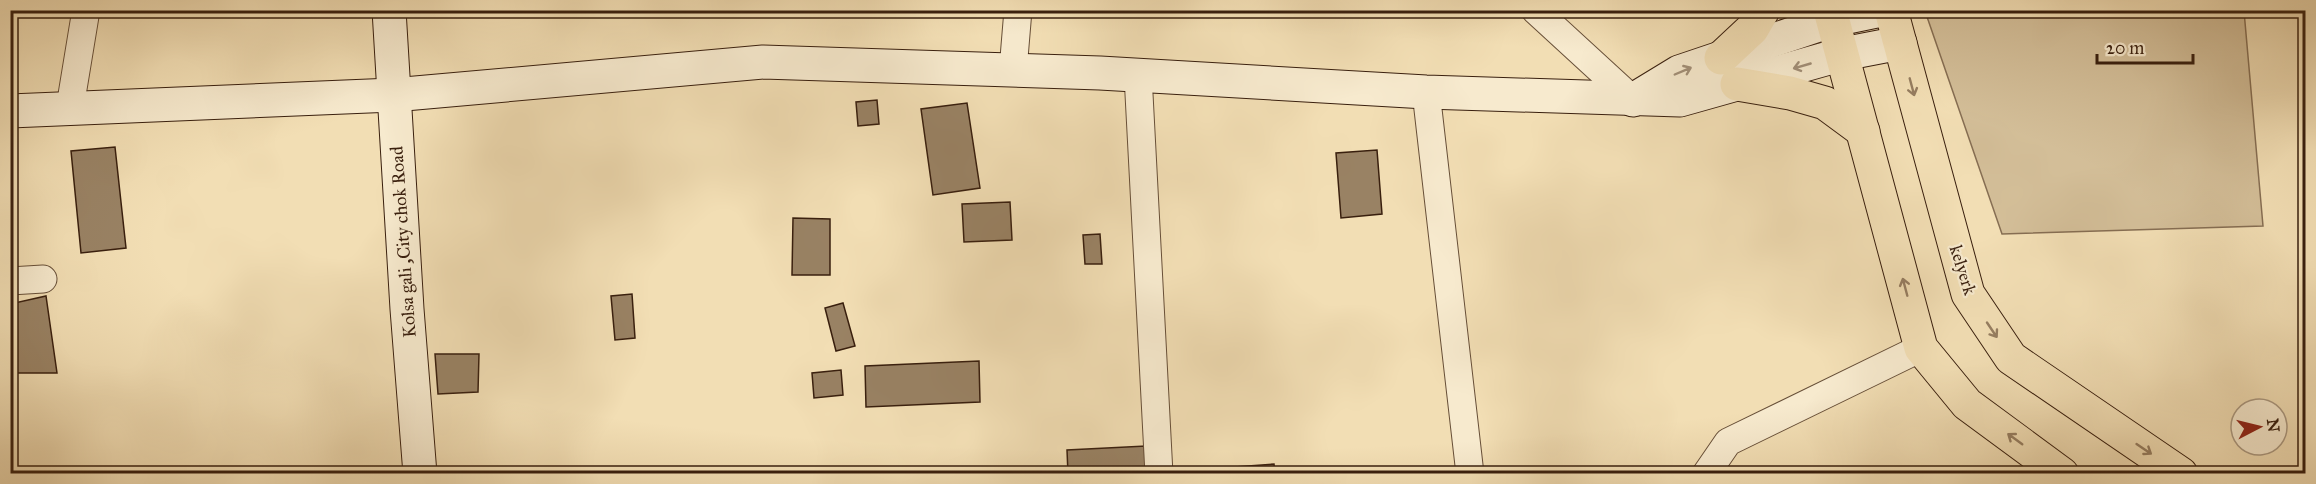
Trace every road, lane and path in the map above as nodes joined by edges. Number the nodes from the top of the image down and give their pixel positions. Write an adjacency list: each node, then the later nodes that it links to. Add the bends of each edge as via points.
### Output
1 (86, 10): 17 (street)
2 (388, 10): 15 (street, Kolsa gali ,City chok Road)
3 (1018, 10): 11 (street)
4 (1535, 10): 16 (street)
5 (1763, 10): 12 (main road)
6 (1881, 10): 8 (street)
7 (1891, 10): 9 (main road, kelyerk)
8 (1832, 15): 10 (main road); 12 (street)
9 (1900, 43): 10 (street); 28 (main road, kelyerk, one-way to 28, via 1968,294 2011,358)
10 (1842, 54): 12 (street, one-way to 12); 19 (main road)
11 (1013, 70): 13 (street); 15 (street, via 763,62)
12 (1729, 71): 16 (street, via 1680,100); 19 (main road, via 1825,103)
13 (1138, 75): 14 (street); 24 (street)
14 (1426, 92): 16 (street); 25 (street)
15 (393, 95): 17 (street); 23 (street, Kolsa gali ,City chok Road)
16 (1633, 100)
17 (70, 107): 18 (street)
18 (10, 111)
19 (1863, 131): 22 (main road, one-way to 19)
20 (43, 279): 21 (street)
21 (10, 281)
22 (1921, 348): 26 (street, via 1728,442); 27 (main road, one-way to 22, via 1967,404)
23 (420, 474)
24 (1159, 474)
25 (1470, 474)
26 (1706, 474)
27 (2062, 474)
28 (2181, 474)

